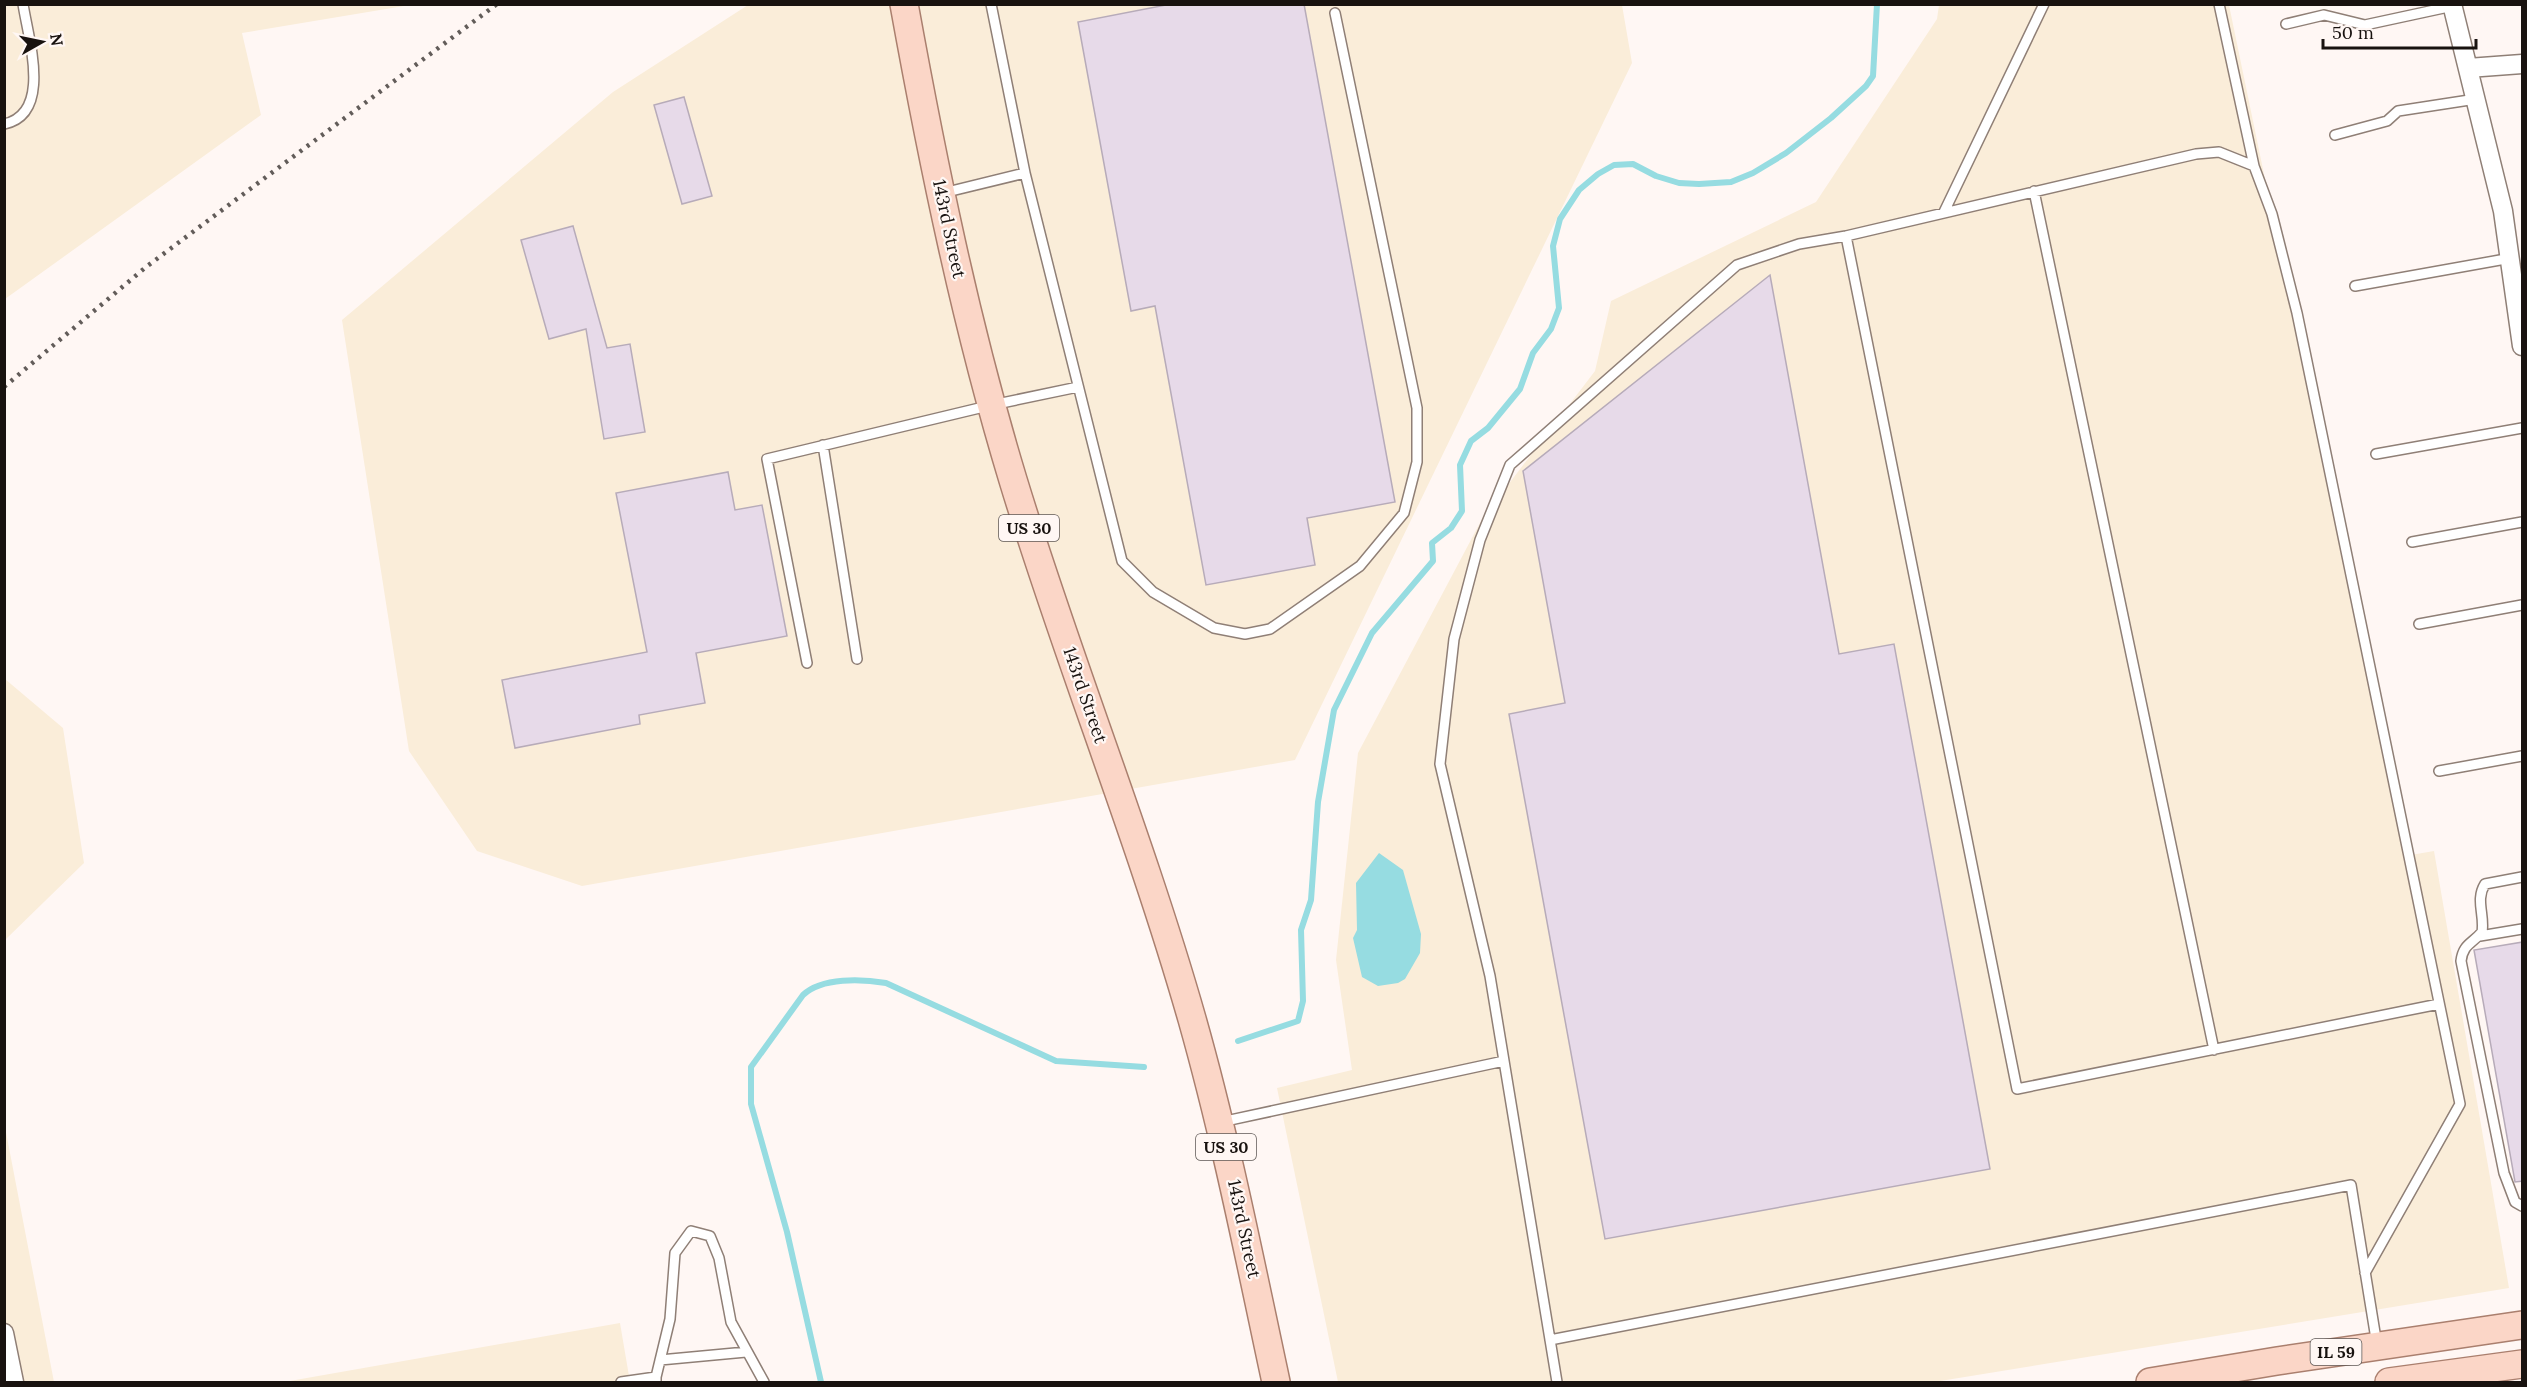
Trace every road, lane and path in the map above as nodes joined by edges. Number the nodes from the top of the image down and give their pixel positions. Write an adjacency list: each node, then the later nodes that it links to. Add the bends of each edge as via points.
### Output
1 (22, 4): 12 (lane, via 35,78 32,101 24,115)
2 (904, 4): 17 (main road, 143rd Street / US 30)
3 (991, 4): 15 (lane)
4 (2044, 4): 18 (lane)
5 (2218, 4): 14 (lane)
6 (2452, 5): 8 (lane, via 2365,25 2324,15); 10 (street)
7 (1335, 13): 23 (lane, via 1417,408 1417,462 1404,513 1360,566 1270,629 1245,634 1214,628 1153,592 1122,561)
8 (2286, 24)
9 (2523, 64): 10 (street)
10 (2468, 68): 11 (street)
11 (2476, 99): 13 (lane, via 2398,111 2387,121); 20 (street)
12 (4, 124)
13 (2335, 135)
14 (2254, 166): 16 (lane, via 2219,152 2196,154); 39 (lane, via 2272,214 2297,313)
15 (1025, 172): 17 (lane); 23 (lane)
16 (2034, 191): 18 (lane); 40 (lane)
17 (941, 193): 24 (main road, 143rd Street / US 30)
18 (1944, 212): 19 (lane)
19 (1846, 236): 40 (lane, via 2017,1089); 41 (lane, via 1799,244 1737,265 1510,465 1480,540 1454,639 1440,764 1490,976)
20 (2511, 258): 21 (lane); 22 (street)
21 (2355, 286)
22 (2523, 346)
23 (1078, 387): 24 (lane)
24 (992, 405): 26 (lane); 42 (main road, 143rd Street / US 30, via 1033,540 1160,914)
25 (2523, 428): 27 (lane)
26 (823, 445): 32 (lane); 33 (lane, via 767,459)
27 (2376, 454)
28 (2523, 522): 29 (lane)
29 (2412, 543)
30 (2523, 604): 31 (lane)
31 (2419, 624)
32 (857, 659)
33 (807, 663)
34 (2523, 756): 35 (lane)
35 (2439, 771)
36 (2523, 877): 38 (lane, via 2485,885 2480,901 2484,928)
37 (2523, 929): 38 (lane)
38 (2480, 936): 43 (lane, via 2467,944 2461,962 2504,1173 2510,1192)
39 (2439, 1004): 40 (lane); 44 (lane, via 2460,1104)
40 (2214, 1050)
41 (1504, 1061): 42 (lane); 47 (lane)
42 (1221, 1122): 56 (main road, 143rd Street / US 30)
43 (2523, 1206)
44 (2365, 1273): 47 (lane, via 2352,1185); 48 (lane)
45 (2523, 1325): 48 (main road, IL 59)
46 (4, 1333): 53 (street)
47 (1550, 1340): 57 (lane)
48 (2377, 1346): 58 (main road, IL 59)
49 (746, 1352): 50 (lane); 50 (lane, via 731,1322 719,1258 710,1236 691,1231 675,1253 670,1319); 55 (lane)
50 (660, 1360): 52 (lane)
51 (2523, 1364): 59 (main road)
52 (656, 1380): 54 (lane)
53 (14, 1383)
54 (621, 1383)
55 (764, 1383)
56 (1276, 1383)
57 (1557, 1383)
58 (2150, 1383)
59 (2390, 1383)

